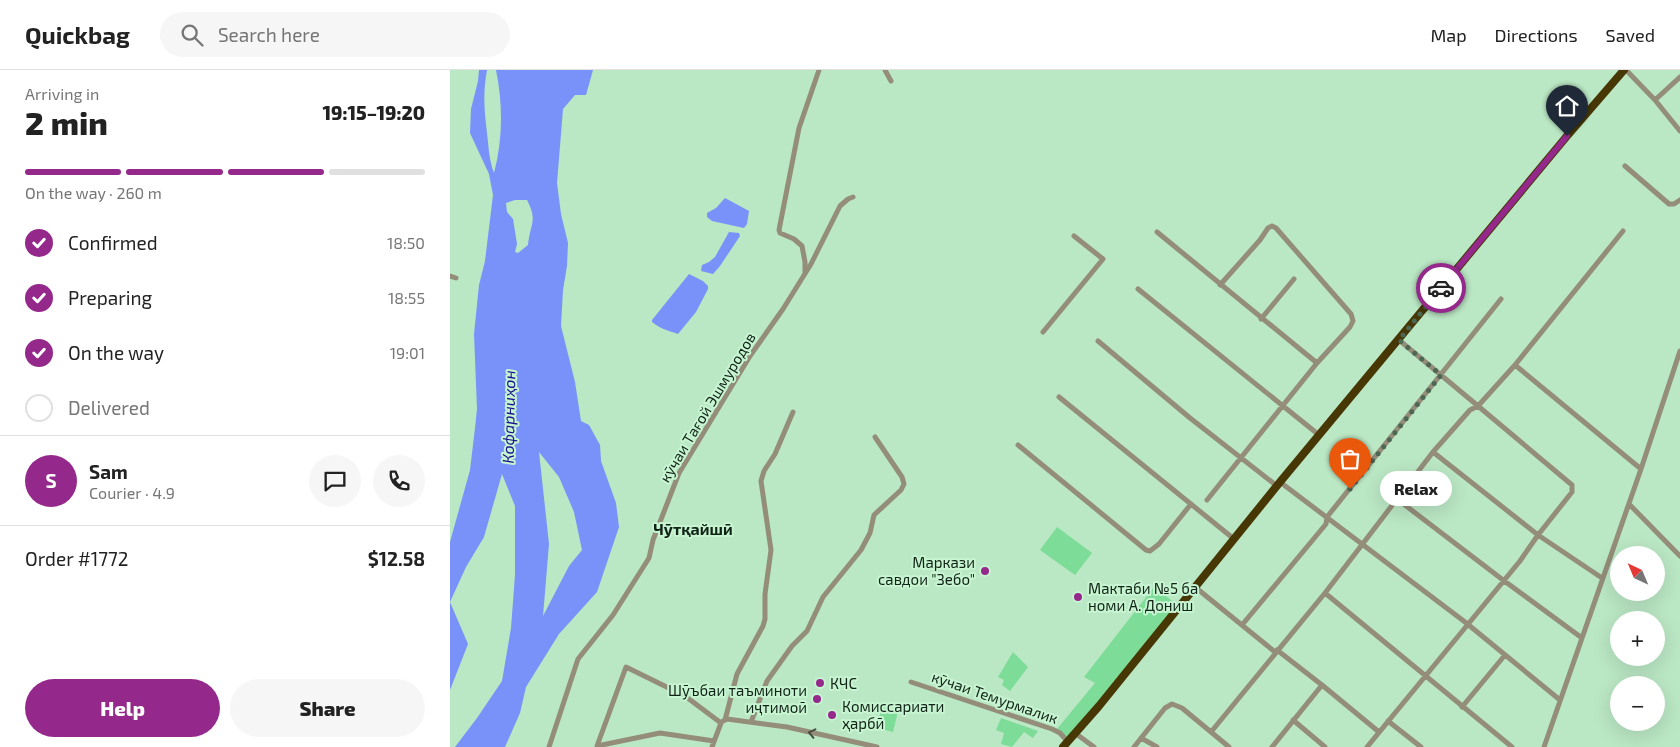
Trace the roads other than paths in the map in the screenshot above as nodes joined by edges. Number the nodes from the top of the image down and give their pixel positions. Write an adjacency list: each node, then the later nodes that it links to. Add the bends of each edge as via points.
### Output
1 (820, 70): 14 (street, via 799,128 779,230 802,246)
2 (885, 70): 5 (street)
3 (1625, 70): 6 (street); 21 (highway)
4 (1680, 77): 6 (street)
5 (891, 82)
6 (1655, 100): 7 (street)
7 (1680, 131)
8 (1626, 166): 10 (street, via 1669,204)
9 (853, 197): 14 (street, кӯчаи Тағой Эшмуродов, via 840,206)
10 (1680, 200)
11 (1623, 231): 25 (street)
12 (1157, 232): 16 (street)
13 (1074, 236): 20 (street, via 1103,259)
14 (804, 273): 72 (street, кӯчаи Тағой Эшмуродов, via 678,473 648,558 612,615 578,659)
15 (1294, 278): 19 (street)
16 (1220, 284): 19 (street); 24 (street, via 1268,228 1276,228 1351,314 1353,321 1350,327)
17 (1138, 289): 28 (street)
18 (1501, 299): 26 (street)
19 (1261, 319): 24 (street)
20 (1042, 332)
21 (1399, 340): 26 (street); 31 (highway)
22 (1098, 341): 35 (street)
23 (1680, 351): 36 (street)
24 (1317, 363): 28 (street)
25 (1515, 365): 29 (street); 36 (street)
26 (1441, 375): 29 (street); 42 (street)
27 (1059, 397): 40 (street)
28 (1284, 406): 31 (street); 35 (street)
29 (1478, 406): 34 (street, via 1470,410); 43 (street, via 1572,485 1572,492)
30 (793, 412): 63 (street, via 761,481 771,550 765,619 737,674)
31 (1319, 435): 37 (highway)
32 (874, 437): 64 (street, via 902,476 904,484 874,515 870,533 861,550 823,597 807,631 767,681)
33 (1018, 445): 40 (street, via 1146,550 1150,551 1159,544)
34 (1433, 452): 38 (street); 43 (street)
35 (1241, 458): 37 (street); 39 (street)
36 (1641, 469): 41 (street)
37 (1278, 484): 42 (street); 44 (highway)
38 (1397, 499): 45 (street); 48 (street)
39 (1207, 500)
40 (1191, 504): 44 (street)
41 (1629, 504): 46 (street); 47 (street)
42 (1327, 517): 45 (street); 51 (street, via 1326,524)
43 (1538, 535): 47 (street); 48 (street)
44 (1234, 539): 49 (highway)
45 (1362, 544): 50 (street); 52 (street)
46 (1680, 556)
47 (1602, 578): 53 (street)
48 (1503, 580): 52 (street); 53 (street)
49 (1195, 587): 51 (street); 67 (highway)
50 (1325, 592): 54 (street); 56 (street)
51 (1242, 624): 54 (street)
52 (1466, 624): 55 (street); 56 (street)
53 (1582, 638): 59 (street)
54 (1276, 651): 58 (street); 65 (street)
55 (1504, 655): 59 (street); 60 (street)
56 (1424, 676): 60 (street); 62 (street)
57 (911, 682): 70 (street, кӯчаи Темурмалик, via 1049,728 1059,732)
58 (1322, 685): 61 (street); 66 (street)
59 (1560, 700): 84 (street)
60 (1462, 707): 83 (street)
61 (1293, 720): 79 (street); 80 (street)
62 (1388, 721): 66 (street); 82 (street)
63 (723, 722): 64 (street); 69 (street); 71 (street, via 685,696 626,667)
64 (752, 722): 74 (street, one-way to 64)
65 (1211, 732): 68 (street, via 1182,708 1172,704); 78 (street)
66 (1379, 732): 81 (street)
67 (1075, 733): 70 (highway); 75 (street)
68 (1141, 738): 76 (street); 77 (street)
69 (714, 740): 71 (street, via 660,733); 73 (street)
70 (1066, 744)
71 (597, 746)
72 (549, 747)
73 (712, 747)
74 (877, 747)
75 (1094, 747)
76 (1134, 747)
77 (1156, 747)
78 (1230, 747)
79 (1272, 747)
80 (1325, 747)
81 (1367, 747)
82 (1421, 747)
83 (1512, 747)
84 (1544, 747)

